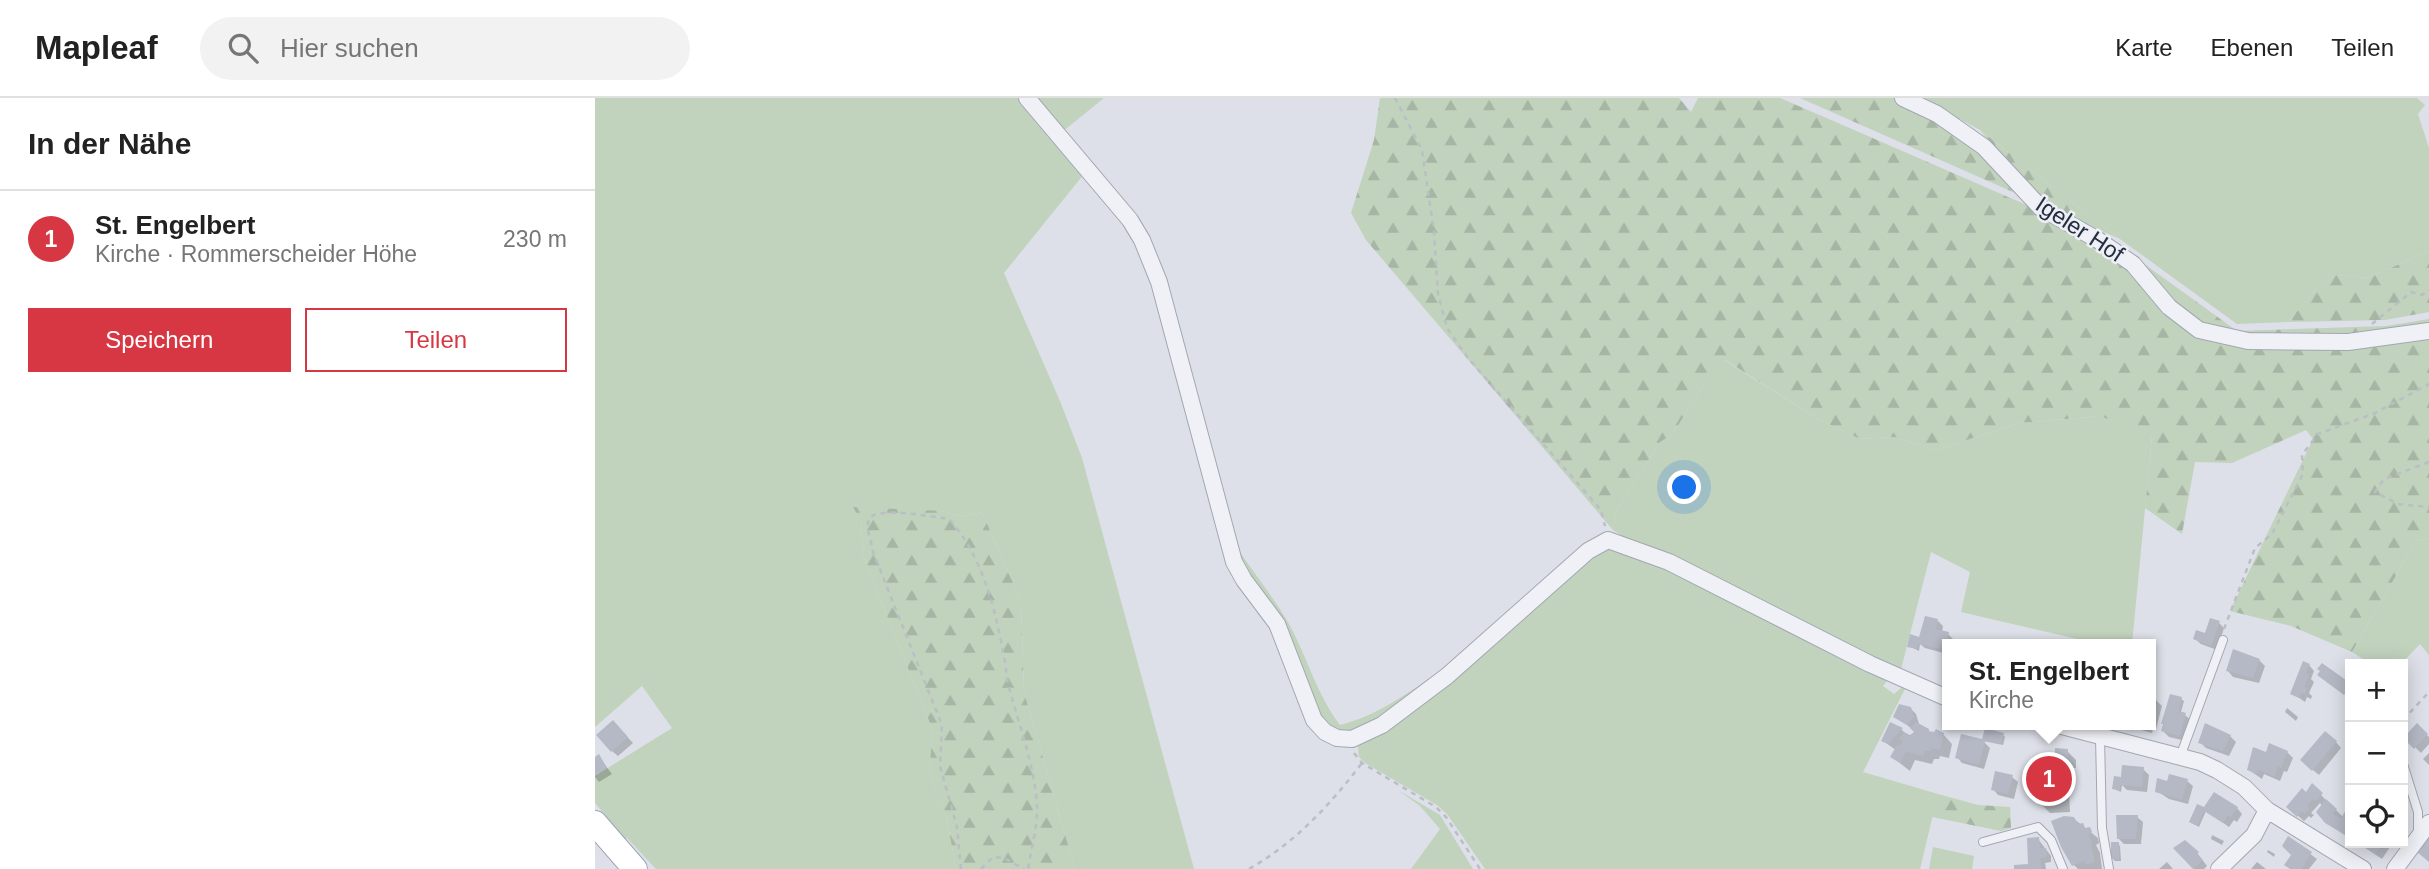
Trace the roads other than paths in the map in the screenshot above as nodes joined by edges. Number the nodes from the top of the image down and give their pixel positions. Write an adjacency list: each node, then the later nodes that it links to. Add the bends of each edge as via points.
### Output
1 (1027, 98): 5 (street, via 1113,198 1142,240 1159,282 1234,562 1277,624 1314,720 1325,732 1352,739 1382,725 1447,677 1588,551 1608,540 1669,562 1870,664)
2 (1903, 98): 3 (street, Igeler Hof, via 1937,114 1984,147 2042,208 2133,264 2169,307 2199,330 2248,341 2348,342)
3 (2429, 331)
4 (2223, 640): 8 (lane)
5 (1942, 695)
6 (2076, 730): 7 (street)
7 (2100, 737): 8 (street); 16 (lane, via 2102,828)
8 (2180, 757): 10 (street, via 2217,770 2244,787)
9 (2408, 779): 12 (lane)
10 (2267, 810): 17 (street, via 2254,835); 18 (street)
11 (595, 823): 14 (main road)
12 (2424, 829): 19 (street)
13 (1983, 842): 15 (lane, via 2038,827 2051,839)
14 (635, 869)
15 (2063, 869)
16 (2109, 869)
17 (2219, 869)
18 (2363, 869)
19 (2395, 869)

